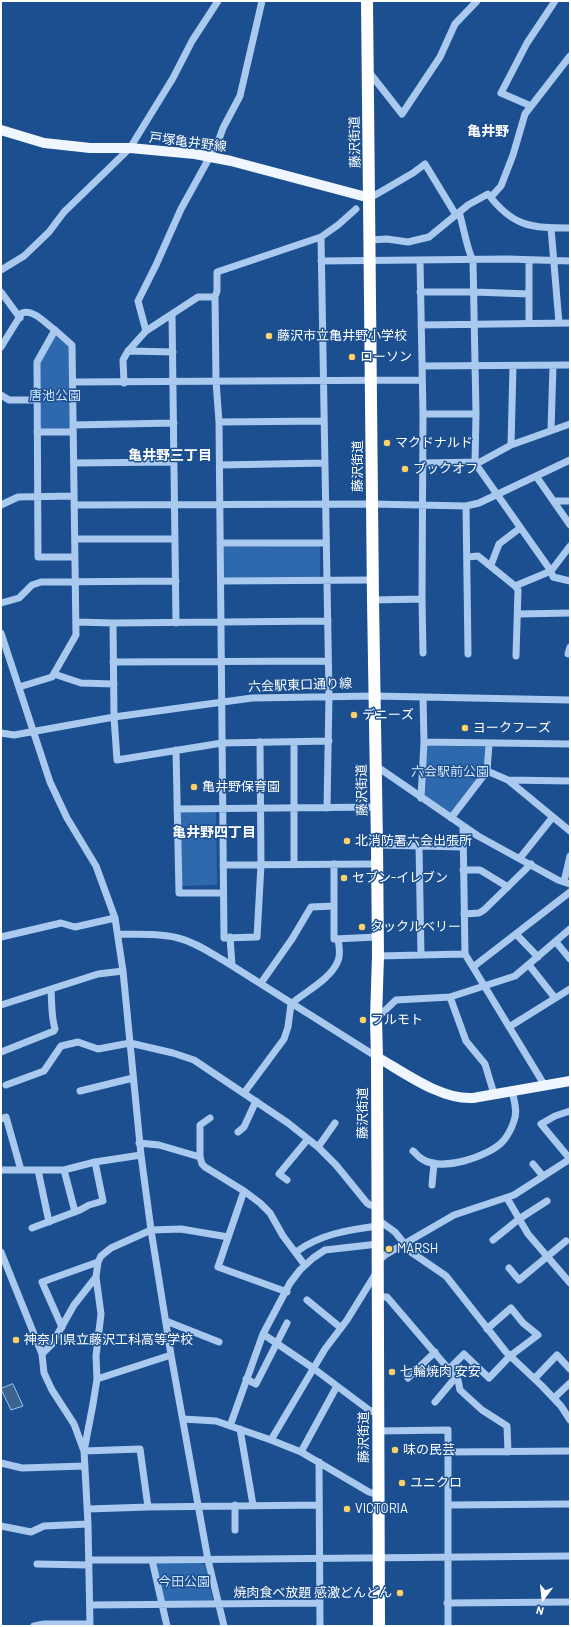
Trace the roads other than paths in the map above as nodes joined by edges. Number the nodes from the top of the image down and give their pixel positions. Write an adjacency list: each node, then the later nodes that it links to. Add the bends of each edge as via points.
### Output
1 (218, 1): 10 (street)
2 (262, 1): 11 (street, via 240,96)
3 (367, 1): 7 (highway, 藤沢街道)
4 (477, 1): 7 (street, via 455,24 440,57 402,114)
5 (555, 1): 8 (street, via 527,43 501,93)
6 (570, 56): 8 (street)
7 (368, 71): 13 (highway, 藤沢街道)
8 (531, 106): 12 (street, via 522,122 501,186)
9 (1, 130): 10 (main road, 戸塚亀井野線, via 44,142 90,148)
10 (130, 148): 11 (main road, 戸塚亀井野線); 27 (street, via 64,212 49,232 24,256)
11 (209, 156): 13 (main road, 戸塚亀井野線); 41 (street, via 138,301)
12 (491, 197): 15 (street, via 488,194 480,197); 16 (street, via 509,217 533,227)
13 (370, 198): 15 (street, via 425,164); 19 (highway, 藤沢街道)
14 (356, 209): 18 (street)
15 (457, 213): 19 (street, via 428,237 418,241); 22 (street)
16 (551, 228): 17 (street); 24 (street)
17 (570, 228)
18 (321, 237): 25 (street); 32 (street, via 217,272)
19 (369, 240): 20 (highway, 藤沢街道)
20 (369, 260): 21 (street); 25 (street); 50 (highway, 藤沢街道)
21 (420, 260): 22 (street); 29 (street)
22 (473, 260): 23 (street); 30 (street)
23 (529, 260): 24 (street); 31 (street)
24 (553, 260): 26 (street); 36 (street)
25 (321, 261): 54 (street)
26 (570, 261)
27 (1, 270)
28 (1, 292): 34 (street)
29 (420, 292): 30 (street); 38 (street)
30 (474, 292): 31 (street); 39 (street)
31 (529, 294): 35 (street)
32 (215, 296): 33 (street, via 198,297); 53 (street)
33 (172, 314): 41 (street); 44 (street)
34 (20, 318): 40 (street, via 22,313 35,314); 42 (street)
35 (529, 323): 36 (street); 39 (street)
36 (559, 323): 37 (street)
37 (570, 323)
38 (421, 324): 39 (street); 47 (street)
39 (475, 324): 45 (street)
40 (55, 330): 55 (street, via 72,345); 58 (street, via 37,362)
41 (146, 332): 43 (street)
42 (1, 347)
43 (128, 351): 44 (street); 56 (street, via 124,360)
44 (173, 352): 52 (street)
45 (475, 365): 47 (street); 48 (street); 60 (street)
46 (570, 365): 49 (street)
47 (422, 366): 51 (street)
48 (513, 366): 49 (street); 68 (street)
49 (553, 366): 66 (street)
50 (371, 380): 51 (street); 54 (street); 82 (highway, 藤沢街道)
51 (422, 380): 59 (street)
52 (174, 381): 53 (street); 56 (street); 63 (street)
53 (216, 381): 54 (street); 62 (street)
54 (323, 381): 61 (street)
55 (73, 382): 56 (street); 65 (street)
56 (124, 383)
57 (1, 395): 58 (street, via 9,400)
58 (37, 400): 67 (street)
59 (423, 414): 60 (street); 74 (street)
60 (476, 414): 73 (street)
61 (324, 421): 62 (street); 72 (street)
62 (219, 422): 75 (street)
63 (174, 424): 65 (street); 70 (street)
64 (570, 424): 66 (street)
65 (73, 429): 67 (street); 71 (street)
66 (551, 430): 68 (street)
67 (37, 432): 78 (street)
68 (511, 446): 73 (street)
69 (570, 460): 76 (street)
70 (174, 462): 71 (street); 85 (street)
71 (74, 463): 79 (street)
72 (325, 463): 75 (street); 87 (street)
73 (475, 463): 74 (street); 77 (street)
74 (423, 464): 88 (street)
75 (220, 465): 86 (street)
76 (536, 476): 77 (street); 80 (street)
77 (496, 494): 89 (street, via 479,503); 91 (street)
78 (38, 496): 79 (street); 83 (street, via 18,497); 97 (street, via 38,557)
79 (74, 496): 84 (street)
80 (554, 501): 81 (street); 90 (street)
81 (570, 501)
82 (372, 504): 87 (street); 88 (street); 101 (highway, 藤沢街道)
83 (1, 505)
84 (74, 505): 85 (street); 93 (street)
85 (175, 505): 86 (street); 92 (street)
86 (220, 505): 87 (street); 94 (street)
87 (325, 505): 95 (street)
88 (423, 505): 89 (street); 108 (street)
89 (466, 506): 98 (street)
90 (570, 526)
91 (520, 528): 99 (street, via 499,544); 100 (street)
92 (175, 539): 93 (street); 102 (street)
93 (75, 540): 97 (street)
94 (220, 542): 95 (street); 103 (street)
95 (326, 543): 104 (street)
96 (570, 546): 100 (street)
97 (75, 557): 106 (street)
98 (468, 557): 99 (street, via 478,556); 121 (street)
99 (490, 565): 107 (street)
100 (551, 571): 105 (street, via 553,577); 107 (street)
101 (373, 580): 104 (street); 109 (highway, 藤沢街道)
102 (176, 581): 106 (street); 117 (street)
103 (221, 581): 104 (street); 115 (street)
104 (327, 581): 113 (street)
105 (570, 581)
106 (75, 582): 110 (street, via 36,583 19,598); 114 (street)
107 (516, 586): 112 (street)
108 (422, 599): 109 (street); 120 (street)
109 (373, 600): 131 (highway, 藤沢街道)
110 (1, 603)
111 (570, 613): 112 (street)
112 (518, 614): 122 (street)
113 (328, 621): 115 (street); 124 (street)
114 (76, 622): 116 (street); 127 (street, via 76,635)
115 (221, 622): 117 (street); 126 (street)
116 (113, 623): 117 (street); 125 (street)
117 (176, 623)
118 (1, 633): 129 (street)
119 (570, 647): 123 (street)
120 (423, 653)
121 (468, 654)
122 (516, 656)
123 (569, 657)
124 (328, 661): 126 (street); 130 (street)
125 (113, 662): 126 (street); 128 (street)
126 (221, 662): 134 (street)
127 (54, 674): 128 (street, via 81,683); 129 (street, via 52,677)
128 (114, 684): 135 (street)
129 (19, 687): 136 (street)
130 (329, 696): 131 (street, 六会駅東口通り線); 134 (street, 六会駅東口通り線); 138 (street)
131 (374, 696): 132 (street, 六会駅東口通り線); 146 (highway, 藤沢街道)
132 (423, 696): 133 (street, 六会駅東口通り線); 141 (street)
133 (570, 700)
134 (222, 701): 135 (street, 六会駅東口通り線); 142 (street)
135 (114, 717): 136 (street, 六会駅東口通り線); 145 (street, via 117,760)
136 (33, 732): 137 (street, 六会駅東口通り線, via 14,735); 179 (street, via 50,782 67,818 96,866)
137 (1, 733)
138 (329, 741): 140 (street); 155 (street)
139 (260, 742): 140 (street); 142 (street); 153 (street)
140 (294, 742): 154 (street)
141 (424, 742): 143 (street); 150 (street)
142 (222, 743): 145 (street); 152 (street)
143 (489, 744): 144 (street); 147 (street)
144 (570, 744)
145 (176, 750): 156 (street)
146 (376, 766): 150 (street); 151 (highway, 藤沢街道)
147 (487, 771): 148 (street); 157 (street)
148 (508, 780): 149 (street); 158 (street)
149 (570, 781)
150 (421, 798): 157 (street)
151 (377, 807): 155 (street); 161 (highway, 藤沢街道)
152 (222, 808): 153 (street); 156 (street); 169 (street)
153 (260, 808): 154 (street); 170 (street)
154 (295, 808): 155 (street); 171 (street)
155 (328, 808)
156 (177, 809): 176 (street, via 179,893)
157 (451, 818): 159 (street)
158 (552, 818): 160 (street); 165 (street)
159 (462, 826): 163 (street); 165 (street)
160 (570, 831)
161 (377, 845): 162 (street); 167 (highway, 藤沢街道)
162 (419, 846): 163 (street); 189 (street)
163 (463, 847): 172 (street)
164 (570, 856): 173 (street)
165 (520, 858): 168 (street)
166 (334, 864): 167 (street); 171 (street); 177 (street)
167 (377, 864): 185 (highway, 藤沢街道)
168 (531, 864): 173 (street); 174 (street)
169 (224, 865): 170 (street); 176 (street)
170 (261, 865): 171 (street); 184 (street, via 257,937)
171 (294, 865)
172 (464, 870): 174 (street, via 480,870); 178 (street)
173 (567, 883)
174 (508, 886): 178 (street, via 484,910)
175 (570, 892): 182 (street)
176 (223, 893): 184 (street, via 224,938)
177 (334, 906): 186 (street, via 334,939); 197 (street, via 310,907 292,939)
178 (464, 914): 188 (street)
179 (115, 918): 181 (street); 183 (street, via 75,927 61,923)
180 (570, 929): 187 (street)
181 (119, 934): 193 (street, via 178,938 198,945); 196 (street)
182 (516, 934): 191 (street); 195 (street)
183 (1, 937)
184 (230, 937): 193 (street)
185 (377, 937): 186 (street); 190 (highway, 藤沢街道)
186 (338, 939): 203 (street, via 338,961 332,970)
187 (556, 942): 191 (street); 192 (street)
188 (465, 954): 189 (street); 195 (street)
189 (421, 955): 190 (street)
190 (378, 956): 205 (highway, 藤沢街道)
191 (538, 957): 194 (street)
192 (570, 959)
193 (232, 965): 197 (street)
194 (529, 965): 198 (street, via 516,976); 202 (street)
195 (473, 967): 198 (street)
196 (123, 971): 200 (street, via 98,974); 207 (street)
197 (260, 984): 203 (street)
198 (484, 986): 201 (street); 206 (street)
199 (570, 989): 202 (street)
200 (51, 990): 204 (street); 208 (street, via 54,1031)
201 (450, 997): 205 (street, via 396,1000); 217 (street, via 466,1041 485,1064)
202 (555, 998): 206 (street)
203 (291, 1004): 209 (street); 216 (street, via 284,1039)
204 (1, 1005)
205 (376, 1019): 209 (highway, 藤沢街道)
206 (509, 1027): 213 (street)
207 (130, 1043): 210 (street); 212 (street, via 98,1049 78,1042 61,1046 44,1071); 216 (street, via 194,1060)
208 (1, 1052)
209 (377, 1057): 217 (main road, via 432,1088 452,1096 462,1099); 244 (highway, 藤沢街道)
210 (133, 1078): 214 (street); 225 (street)
211 (570, 1082): 213 (main road)
212 (6, 1085)
213 (545, 1086): 215 (main road)
214 (80, 1091)
215 (512, 1091): 217 (main road); 231 (street, via 515,1117 509,1132 500,1144 464,1162)
216 (244, 1093): 218 (street)
217 (494, 1094)
218 (256, 1102): 223 (street, via 244,1127); 224 (street)
219 (570, 1111): 237 (street, via 541,1124 570,1160)
220 (210, 1118): 229 (street, via 200,1125)
221 (1, 1119): 234 (street, via 6,1118)
222 (335, 1123): 226 (street)
223 (238, 1132)
224 (308, 1139): 226 (street); 238 (street, via 278,1174)
225 (139, 1143): 228 (street); 229 (street, via 182,1150)
226 (318, 1147): 244 (street, via 336,1165)
227 (413, 1151): 231 (street, via 422,1159)
228 (141, 1155): 230 (street); 248 (street)
229 (200, 1157): 240 (street, via 205,1167)
230 (95, 1162): 236 (street); 243 (street, via 103,1201)
231 (434, 1163): 239 (street)
232 (533, 1164): 237 (street)
233 (1, 1170): 234 (street)
234 (21, 1170): 235 (street)
235 (38, 1170): 236 (street); 246 (street)
236 (64, 1170): 243 (street)
237 (543, 1176): 241 (street)
238 (287, 1180)
239 (432, 1185)
240 (244, 1191): 249 (street); 255 (street, via 270,1213)
241 (507, 1198): 245 (street); 253 (street, via 454,1215)
242 (547, 1201): 245 (street)
243 (75, 1212): 246 (street)
244 (377, 1217): 252 (highway, 藤沢街道); 253 (street, via 395,1232); 255 (street, via 322,1237)
245 (519, 1219): 250 (street); 256 (street)
246 (49, 1222): 247 (street)
247 (32, 1228)
248 (151, 1230): 249 (street, via 181,1229); 257 (street, via 104,1251); 266 (street)
249 (228, 1237): 263 (street, via 218,1267)
250 (493, 1240)
251 (566, 1241): 256 (street)
252 (378, 1244): 258 (street, via 325,1250); 259 (highway, 藤沢街道)
253 (404, 1244): 259 (street, via 385,1255); 270 (street, via 411,1252 446,1276)
254 (1, 1252): 275 (street)
255 (296, 1252): 258 (street)
256 (547, 1256): 260 (street, via 519,1280); 262 (street)
257 (98, 1262): 261 (street); 268 (street, via 42,1282)
258 (304, 1264): 263 (street)
259 (377, 1267): 264 (highway, 藤沢街道); 269 (street)
260 (509, 1268)
261 (96, 1277): 268 (street, via 74,1305); 284 (street, via 101,1314 96,1356)
262 (570, 1283)
263 (287, 1292): 271 (street)
264 (377, 1297): 274 (street, via 388,1297); 290 (highway, 藤沢街道)
265 (307, 1300): 269 (street)
266 (166, 1321): 272 (street); 276 (street)
267 (288, 1323): 273 (street)
268 (62, 1327): 275 (street, via 52,1344)
269 (341, 1328): 278 (street)
270 (487, 1329): 277 (street); 277 (street, via 511,1308 523,1323 538,1335)
271 (263, 1334): 273 (street); 285 (street)
272 (219, 1342)
273 (277, 1344): 278 (street); 285 (street, via 256,1384)
274 (435, 1352): 279 (street); 281 (street)
275 (42, 1354): 297 (street, via 44,1373 74,1424)
276 (171, 1354): 284 (street); 291 (street)
277 (510, 1356): 279 (street, via 489,1378 464,1354); 283 (street)
278 (313, 1368): 287 (street); 296 (street)
279 (449, 1368): 282 (street)
280 (570, 1369): 283 (street, via 557,1355)
281 (412, 1377)
282 (456, 1378): 289 (street); 301 (street, via 460,1390 482,1410 508,1426)
283 (534, 1378): 288 (street)
284 (97, 1379): 297 (street)
285 (246, 1379): 293 (street)
286 (570, 1383): 288 (street)
287 (337, 1386): 290 (street); 299 (street)
288 (554, 1398): 292 (street)
289 (435, 1402)
290 (378, 1414): 295 (highway, 藤沢街道)
291 (183, 1418): 293 (street, via 204,1419); 311 (street)
292 (570, 1418)
293 (230, 1426): 294 (street)
294 (240, 1429): 296 (street); 308 (street)
295 (378, 1431): 300 (street, via 448,1430); 305 (highway, 藤沢街道)
296 (271, 1440): 299 (street)
297 (84, 1451): 304 (street); 312 (street, via 140,1449)
298 (570, 1451): 301 (street)
299 (301, 1452): 302 (street)
300 (448, 1452): 301 (street); 310 (street)
301 (508, 1452)
302 (319, 1462): 305 (street); 309 (street)
303 (1, 1463): 304 (street, via 27,1468)
304 (85, 1466): 313 (street)
305 (378, 1495): 319 (highway, 藤沢街道)
306 (570, 1504): 310 (street)
307 (235, 1505): 308 (street); 311 (street); 316 (street)
308 (253, 1505): 309 (street)
309 (319, 1505): 320 (street)
310 (448, 1505): 318 (street)
311 (198, 1506): 312 (street); 322 (street)
312 (148, 1507): 313 (street)
313 (88, 1509): 314 (street)
314 (88, 1524): 315 (street, via 44,1526 31,1532); 323 (street)
315 (1, 1526)
316 (235, 1530)
317 (570, 1556): 318 (street)
318 (447, 1557): 319 (street); 327 (street)
319 (378, 1558): 320 (street); 336 (highway, 藤沢街道)
320 (320, 1559): 322 (street); 326 (street)
321 (152, 1560): 322 (street); 323 (street); 328 (street)
322 (208, 1560): 329 (street)
323 (89, 1562): 324 (street); 330 (street)
324 (37, 1564)
325 (570, 1602): 327 (street)
326 (320, 1603): 329 (street); 335 (street)
327 (447, 1603): 337 (street)
328 (161, 1604): 329 (street); 330 (street); 333 (street)
329 (218, 1604): 334 (street)
330 (90, 1605): 331 (street)
331 (90, 1625): 332 (street)
332 (34, 1626)
333 (167, 1626)
334 (224, 1626)
335 (320, 1626)
336 (379, 1626)
337 (448, 1626)

